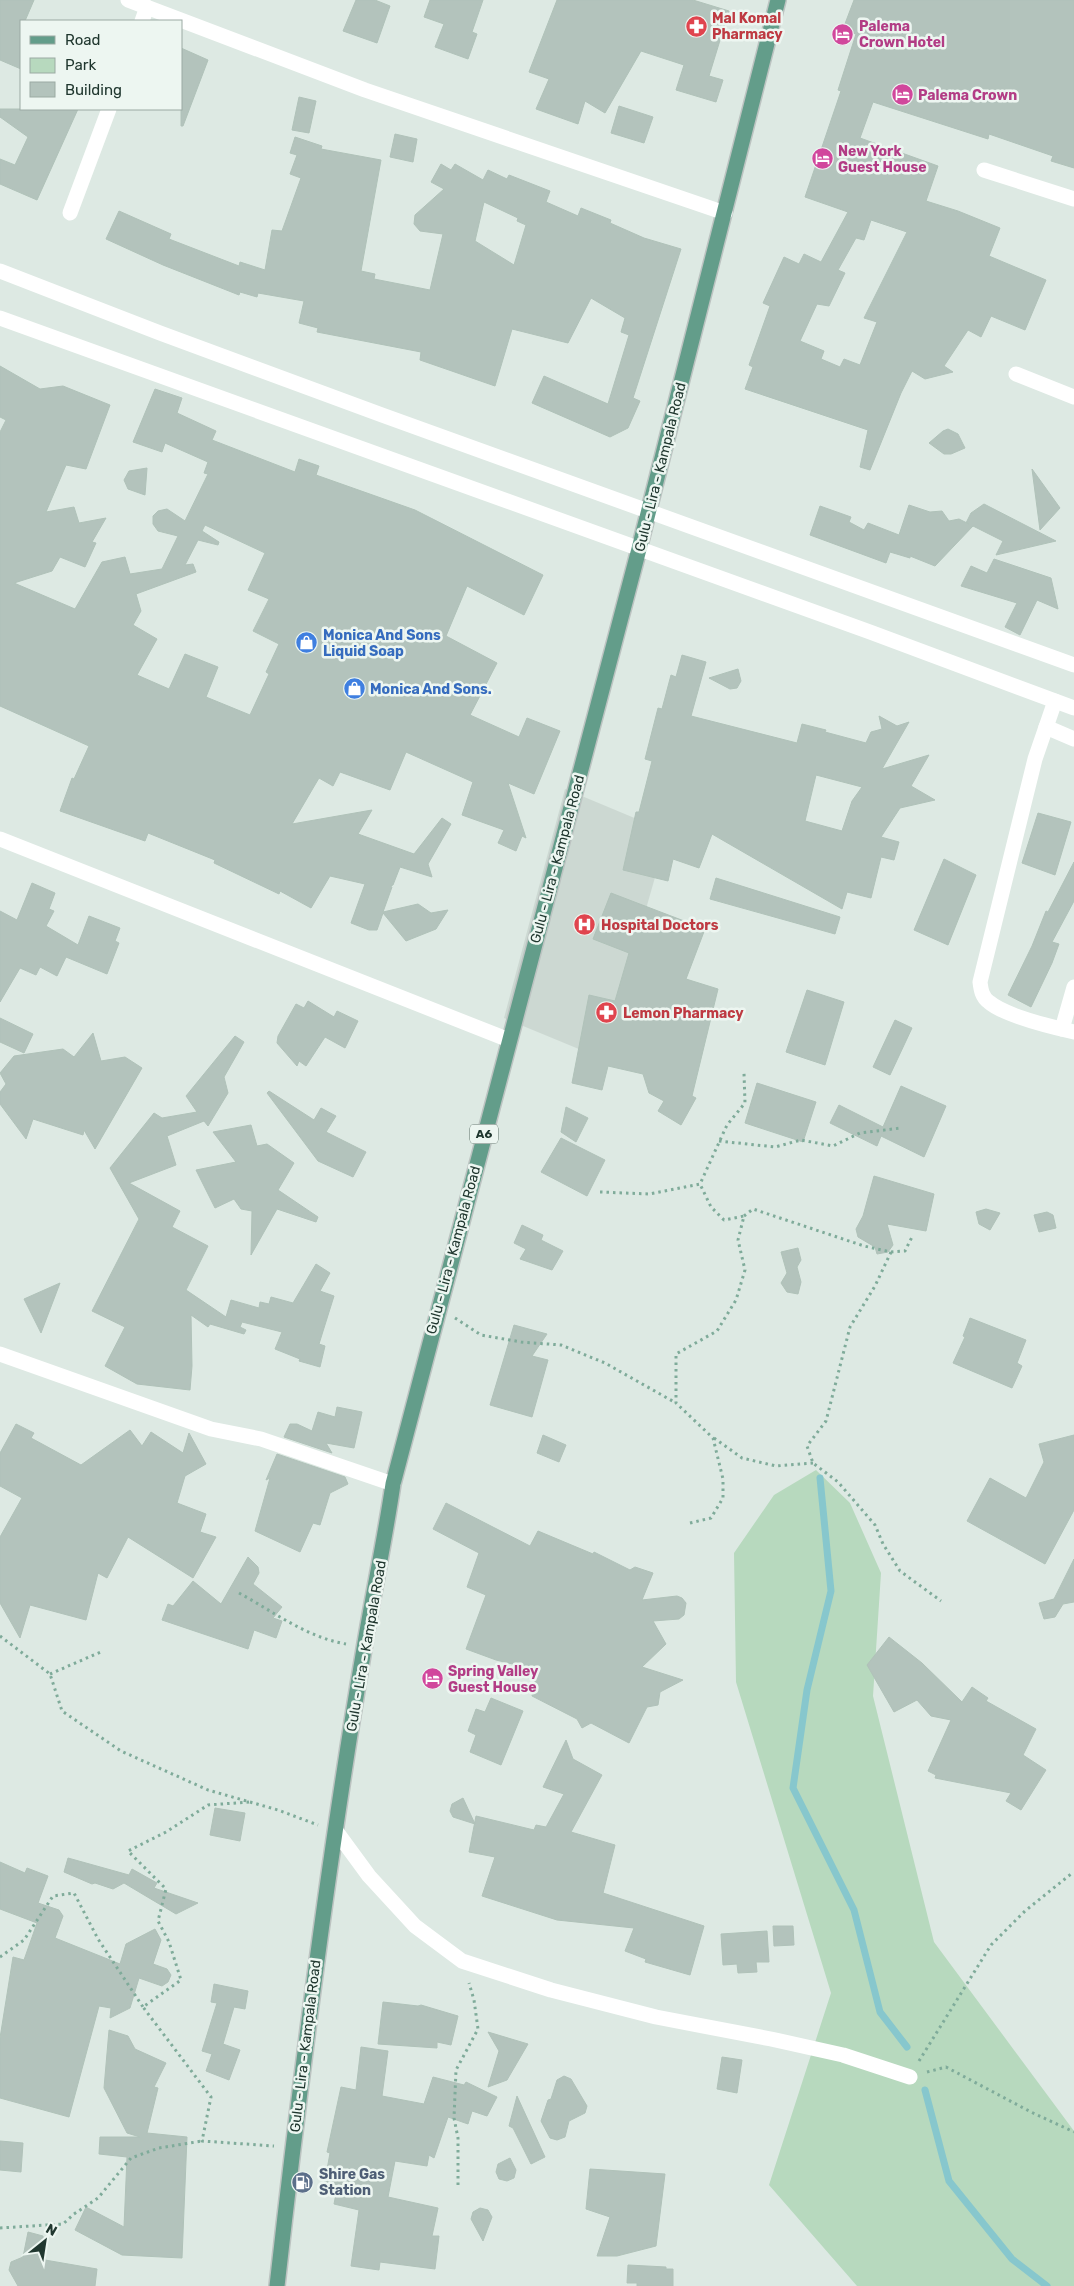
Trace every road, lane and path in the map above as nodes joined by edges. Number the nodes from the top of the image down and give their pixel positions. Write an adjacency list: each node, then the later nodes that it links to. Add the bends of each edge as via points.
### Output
1 (128, 0): 3 (street)
2 (778, 0): 10 (main road, Gulu - Lira - Kampala Road / A6)
3 (144, 14): 4 (street)
4 (161, 20)
5 (182, 27): 10 (street)
6 (109, 110): 9 (street)
7 (984, 170): 8 (street)
8 (1074, 199)
9 (70, 213)
10 (725, 213): 15 (main road, Gulu - Lira - Kampala Road / A6)
11 (0, 271): 15 (street, via 160,333)
12 (0, 318): 16 (street)
13 (1016, 374): 14 (street)
14 (1074, 396)
15 (649, 511): 16 (main road, Gulu - Lira - Kampala Road / A6); 17 (street)
16 (640, 549): 18 (street); 25 (main road, Gulu - Lira - Kampala Road / A6)
17 (1074, 665)
18 (1055, 701): 19 (street); 20 (street)
19 (1074, 708)
20 (1046, 727): 21 (street); 24 (street, via 1035,759 980,982 981,992 989,1002 1006,1011)
21 (1074, 738)
22 (0, 839): 25 (street)
23 (1074, 987): 24 (street)
24 (1068, 1031)
25 (508, 1040): 34 (main road, Gulu - Lira - Kampala Road / A6)
26 (744, 1073): 28 (path, via 745,1104 727,1125)
27 (901, 1128): 28 (path, via 860,1133 833,1146 801,1140 775,1147)
28 (719, 1141): 29 (path)
29 (700, 1184): 30 (path, via 649,1194); 31 (path, via 711,1207 724,1220)
30 (600, 1192)
31 (744, 1216): 33 (path, via 753,1208); 36 (path, via 738,1240 744,1270 736,1300 717,1331 676,1354)
32 (913, 1235): 33 (path, via 905,1251)
33 (891, 1252): 38 (path, via 850,1327 826,1422 807,1446)
34 (438, 1306): 36 (path, via 481,1335 561,1345 605,1364); 39 (main road, Gulu - Lira - Kampala Road / A6)
35 (0, 1354): 39 (street, via 210,1429 261,1439)
36 (676, 1403): 37 (path)
37 (713, 1438): 38 (path, via 742,1458 776,1466); 40 (path, via 723,1478 723,1498 711,1518)
38 (813, 1463): 42 (path, via 838,1482 875,1525 900,1571)
39 (393, 1484): 44 (main road, Gulu - Lira - Kampala Road / A6)
40 (690, 1523)
41 (239, 1593): 44 (path, via 324,1640)
42 (941, 1602)
43 (0, 1636): 46 (path)
44 (364, 1648): 48 (main road, Gulu - Lira - Kampala Road / A6)
45 (103, 1651): 46 (path)
46 (50, 1674): 47 (path, via 62,1711 121,1751 208,1790)
47 (249, 1802): 48 (path); 52 (path, via 208,1805 128,1851 166,1889 158,1921 169,1942 181,1980)
48 (336, 1831): 51 (street, via 369,1876 415,1926); 56 (main road, Gulu - Lira - Kampala Road / A6)
49 (1071, 1874): 53 (path, via 1025,1911 991,1945)
50 (0, 1957): 52 (path, via 24,1940 53,1896 74,1893 98,1939)
51 (462, 1961): 53 (street, via 551,1990 656,2017 843,2055); 57 (path, via 474,2000 478,2029 456,2070 454,2118 458,2138)
52 (143, 2007): 55 (path, via 211,2097)
53 (910, 2077): 54 (path, via 946,2067)
54 (1074, 2132)
55 (202, 2141): 56 (path); 58 (path, via 160,2148 131,2158 98,2198 63,2224)
56 (292, 2148): 59 (main road, Gulu - Lira - Kampala Road / A6)
57 (458, 2185)
58 (0, 2228)
59 (277, 2286)

